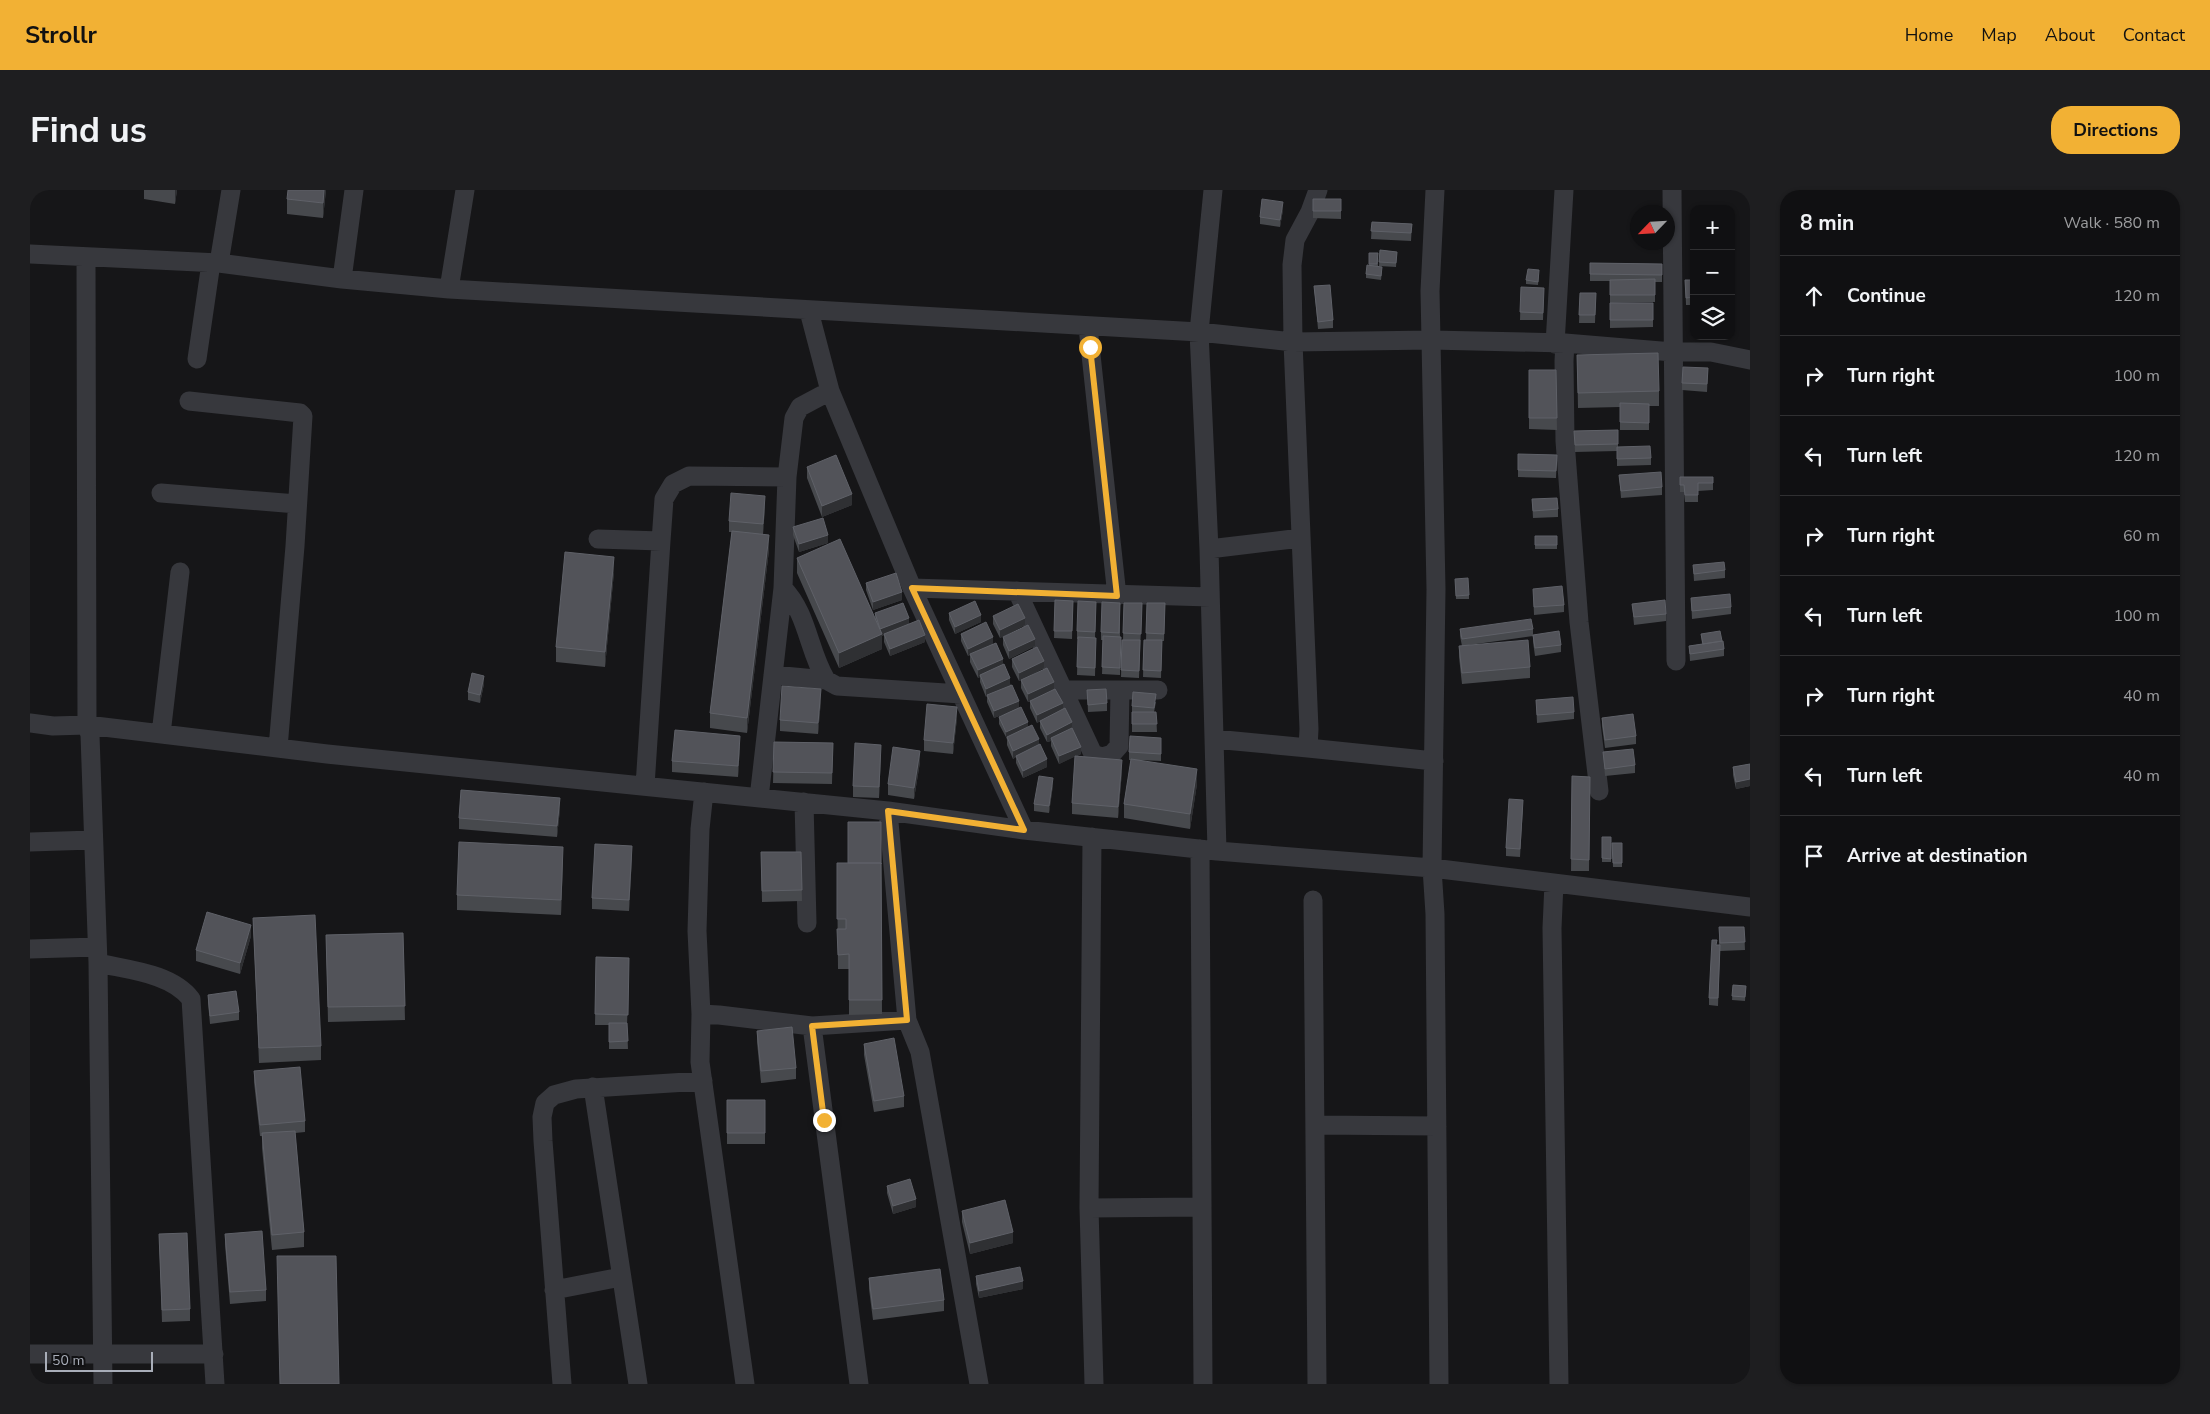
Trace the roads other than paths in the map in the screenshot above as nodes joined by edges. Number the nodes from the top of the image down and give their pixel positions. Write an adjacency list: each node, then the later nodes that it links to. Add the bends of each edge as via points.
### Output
1 (231, 190): 11 (street)
2 (354, 190): 12 (street)
3 (465, 190): 13 (street)
4 (1213, 190): 16 (street)
5 (1318, 190): 18 (street, via 1295,240 1292,265)
6 (1435, 190): 17 (street)
7 (1564, 190): 19 (street)
8 (1672, 190): 20 (street)
9 (30, 254): 10 (street)
10 (86, 257): 11 (street); 46 (street)
11 (215, 263): 12 (street); 21 (street)
12 (342, 279): 13 (street)
13 (449, 289): 14 (street)
14 (809, 311): 15 (street); 23 (street)
15 (1088, 327): 16 (street); 36 (street)
16 (1199, 332): 18 (street); 31 (street)
17 (1430, 340): 18 (street); 19 (street); 51 (street, via 1436,589)
18 (1293, 342): 28 (street)
19 (1560, 343): 20 (street); 53 (street, via 1578,622)
20 (1673, 352): 22 (street, via 1711,352); 38 (street)
21 (197, 359)
22 (1750, 360)
23 (830, 391): 25 (street, via 800,407 794,418); 34 (street)
24 (189, 401): 27 (street, via 300,413 303,419)
25 (787, 477): 30 (street, via 689,476 674,484 664,499); 33 (street)
26 (161, 493): 27 (street)
27 (297, 504): 49 (street)
28 (1301, 538): 31 (street); 50 (street, via 1310,729)
29 (598, 539): 30 (street)
30 (661, 540): 52 (street)
31 (1209, 549): 37 (street)
32 (180, 572): 47 (street)
33 (783, 588): 39 (street); 40 (street, via 802,616)
34 (912, 588): 35 (street); 44 (street)
35 (1017, 591): 36 (street); 41 (street)
36 (1117, 596): 37 (street)
37 (1210, 597): 48 (street)
38 (1676, 661)
39 (773, 675): 40 (street); 55 (street)
40 (826, 680): 44 (street, via 837,686)
41 (1062, 690): 42 (street); 42 (street, via 1093,754 1102,757 1112,754 1119,746)
42 (1120, 690): 43 (street)
43 (1158, 690)
44 (961, 694): 58 (street)
45 (30, 723): 46 (street)
46 (87, 726): 47 (street); 60 (street, via 90,735)
47 (161, 734): 49 (street)
48 (1214, 739): 50 (street); 62 (street)
49 (278, 748): 52 (street)
50 (1308, 748): 51 (street)
51 (1434, 761): 63 (street)
52 (645, 786): 54 (street)
53 (1599, 791)
54 (704, 792): 55 (street); 70 (street, via 697,931)
55 (759, 798): 56 (street)
56 (804, 802): 57 (street); 67 (street)
57 (888, 811): 58 (street); 71 (street)
58 (1024, 830): 59 (street)
59 (1092, 837): 62 (street); 78 (street)
60 (93, 840): 61 (street); 69 (street)
61 (30, 842)
62 (1209, 850): 63 (street); 77 (street)
63 (1432, 868): 64 (street); 76 (street)
64 (1554, 883): 66 (street); 95 (street)
65 (1313, 900): 75 (street)
66 (1750, 907)
67 (807, 923)
68 (30, 949): 69 (street)
69 (97, 955): 82 (street, via 170,982 183,989 191,999); 83 (street)
70 (701, 1014): 72 (street); 73 (street)
71 (907, 1020): 72 (street); 90 (street, via 920,1052)
72 (812, 1026): 89 (street)
73 (703, 1081): 74 (street); 88 (street)
74 (593, 1088): 79 (street); 80 (street, via 554,1095 545,1103 542,1117)
75 (1315, 1125): 76 (street); 93 (street)
76 (1437, 1126): 94 (street)
77 (1202, 1207): 78 (street); 92 (street)
78 (1090, 1208): 91 (street)
79 (621, 1277): 80 (street); 87 (street)
80 (554, 1290): 86 (street)
81 (30, 1354): 83 (street)
82 (214, 1354): 83 (street); 85 (street)
83 (103, 1355): 84 (street)
84 (104, 1384)
85 (215, 1384)
86 (562, 1384)
87 (638, 1384)
88 (745, 1384)
89 (859, 1384)
90 (978, 1384)
91 (1094, 1384)
92 (1203, 1384)
93 (1317, 1384)
94 (1439, 1384)
95 (1559, 1384)

